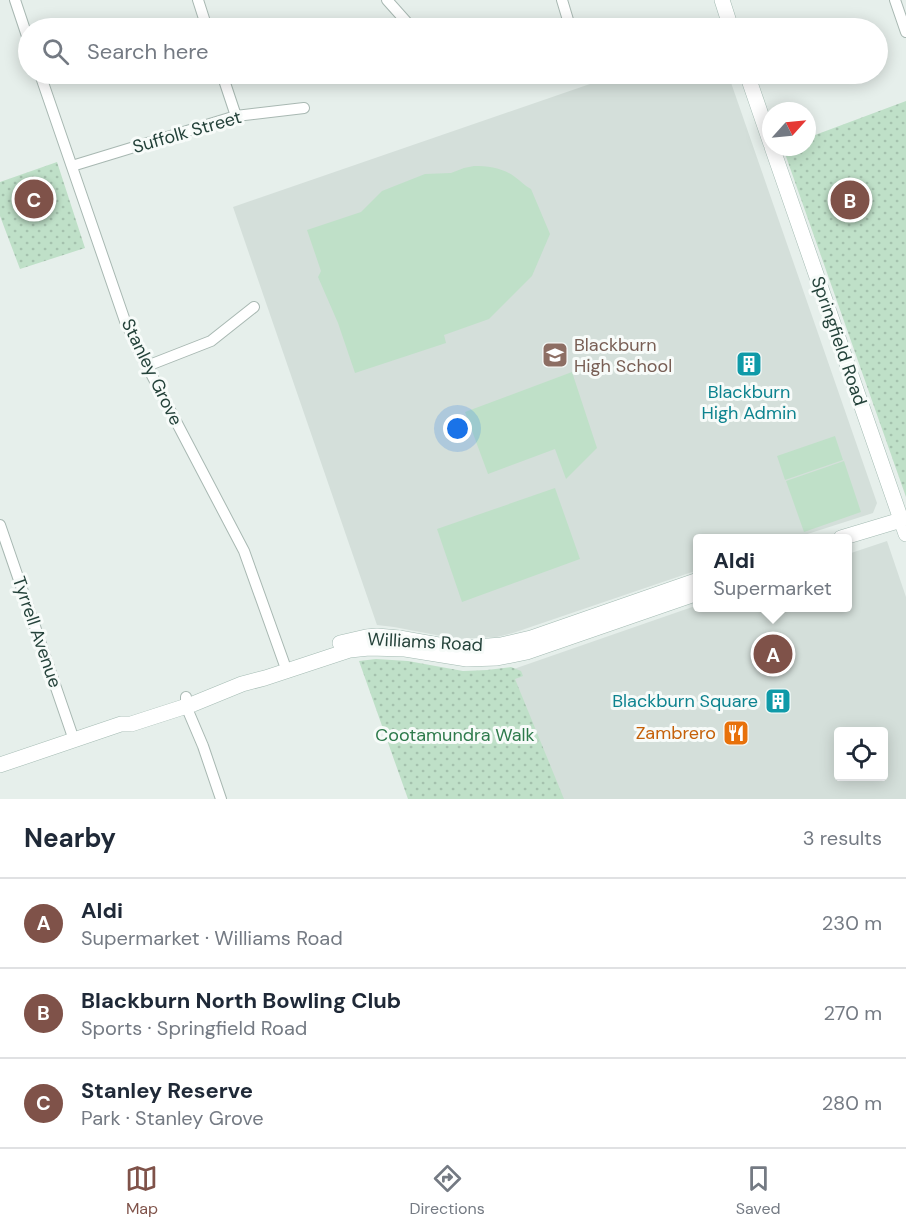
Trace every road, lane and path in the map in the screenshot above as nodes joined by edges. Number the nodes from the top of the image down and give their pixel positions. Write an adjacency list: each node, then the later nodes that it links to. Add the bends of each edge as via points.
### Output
1 (15, 0): 7 (street)
2 (198, 0): 8 (street)
3 (387, 0): 9 (street)
4 (562, 0): 10 (street)
5 (722, 0): 11 (main road)
6 (895, 0): 12 (street)
7 (21, 18)
8 (204, 18)
9 (403, 18)
10 (567, 18)
11 (728, 18)
12 (906, 32)
13 (43, 84): 20 (street, Stanley Grove)
14 (225, 84): 17 (street)
15 (751, 84): 18 (main road, Springfield Road)
16 (304, 108): 17 (street, Suffolk Street)
17 (236, 116): 20 (street, Suffolk Street)
18 (762, 117)
19 (776, 156): 24 (main road, Springfield Road)
20 (72, 166): 22 (street, Stanley Grove, via 125,321)
21 (254, 307): 22 (street, via 211,341)
22 (147, 366): 31 (street, Stanley Grove, via 244,550)
23 (0, 525): 33 (street, Tyrrell Avenue)
24 (904, 527): 25 (main road)
25 (852, 536)
26 (693, 588): 27 (main road, Williams Road)
27 (643, 605): 28 (main road, Williams Road); 29 (main road, Williams Road)
28 (602, 613): 29 (main road); 30 (main road, Williams Road, via 501,645 464,648 399,638)
29 (592, 629): 30 (main road, Williams Road, via 527,652 482,660)
30 (367, 642): 31 (main road, Williams Road)
31 (285, 667): 32 (main road, Williams Road, via 212,689)
32 (182, 704): 33 (main road, Williams Road, via 129,717 122,724); 35 (street, via 203,746)
33 (74, 740): 34 (main road, Williams Road)
34 (0, 765)
35 (221, 799)

